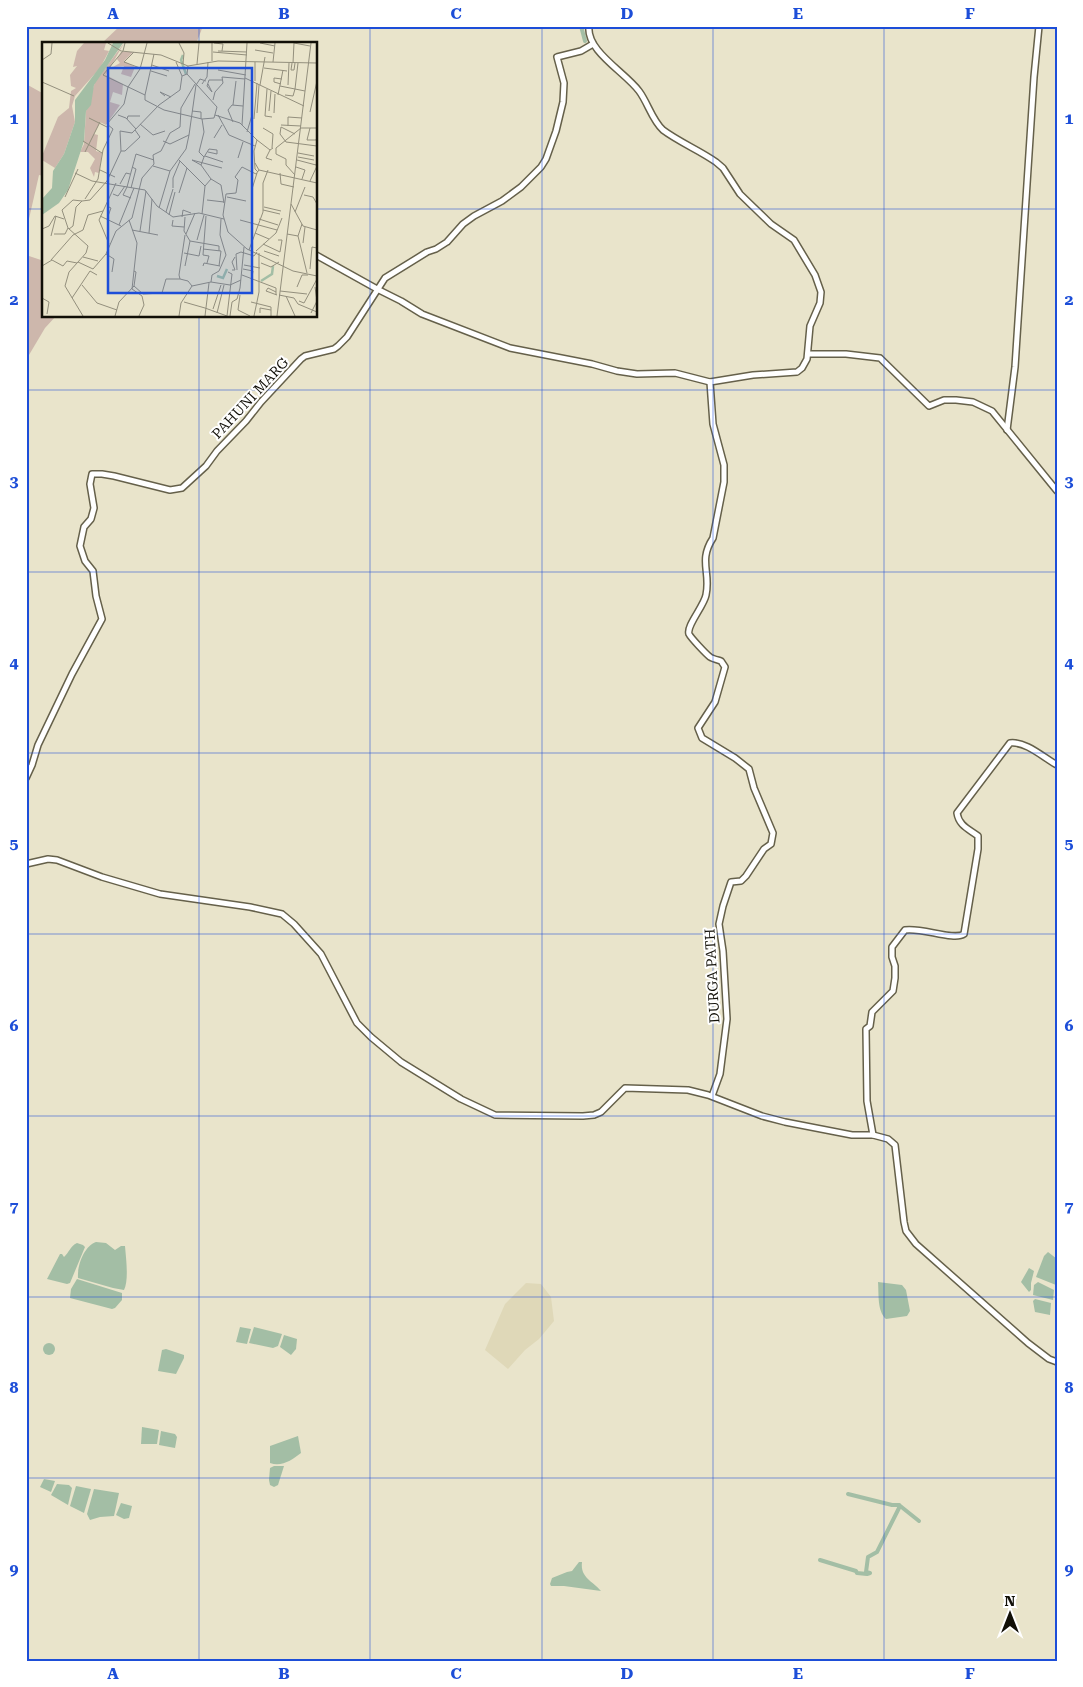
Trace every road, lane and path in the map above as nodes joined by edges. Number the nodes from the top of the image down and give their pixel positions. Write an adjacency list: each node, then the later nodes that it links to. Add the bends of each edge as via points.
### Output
1 (589, 26): 3 (street)
2 (1040, 26): 8 (street, via 1013,390)
3 (593, 44): 5 (street, PAHUNI MARG, via 581,51 557,57 564,83 563,102 556,131 541,167 521,187 462,224 436,249 385,278); 6 (street, via 637,88 662,129 716,162 740,194 794,240 815,275 821,292 810,326)
4 (318, 257): 5 (street)
5 (376, 289): 7 (street, via 432,318 510,348 631,373 676,373); 11 (street, PAHUNI MARG, via 347,337 334,349 301,359 206,466 182,488 170,490 92,474 90,484 94,508 84,527 80,546 93,571 102,619 38,745)
6 (808, 354): 7 (street, via 797,372); 8 (street, via 880,358 929,406 944,400 973,402 992,411)
7 (710, 382): 13 (street, DURGA PATH, via 713,424 722,452 724,482 713,538 705,556 706,594 688,631 712,658 721,661 725,667 714,702 698,728 702,738 749,769 773,833 771,844 764,849 748,874 740,881 731,882 723,906 720,924 727,1019 720,1074)
8 (1007, 430): 9 (street)
9 (1057, 490)
10 (1057, 765): 14 (street, via 1029,748 1010,743 957,813 958,820 967,830 978,836 964,934 954,937 921,929 905,930 892,947 896,978 893,991 872,1012 870,1026 866,1029 867,1101)
11 (26, 778)
12 (26, 864): 13 (street, via 57,860 160,894 282,914 321,954 357,1023 400,1062 495,1116 594,1115 625,1088 688,1090)
13 (712, 1096): 14 (street, via 785,1122 852,1135)
14 (873, 1135): 15 (street, via 888,1139 895,1145 904,1222 906,1231 916,1244 1028,1343 1049,1360)
15 (1057, 1362)

